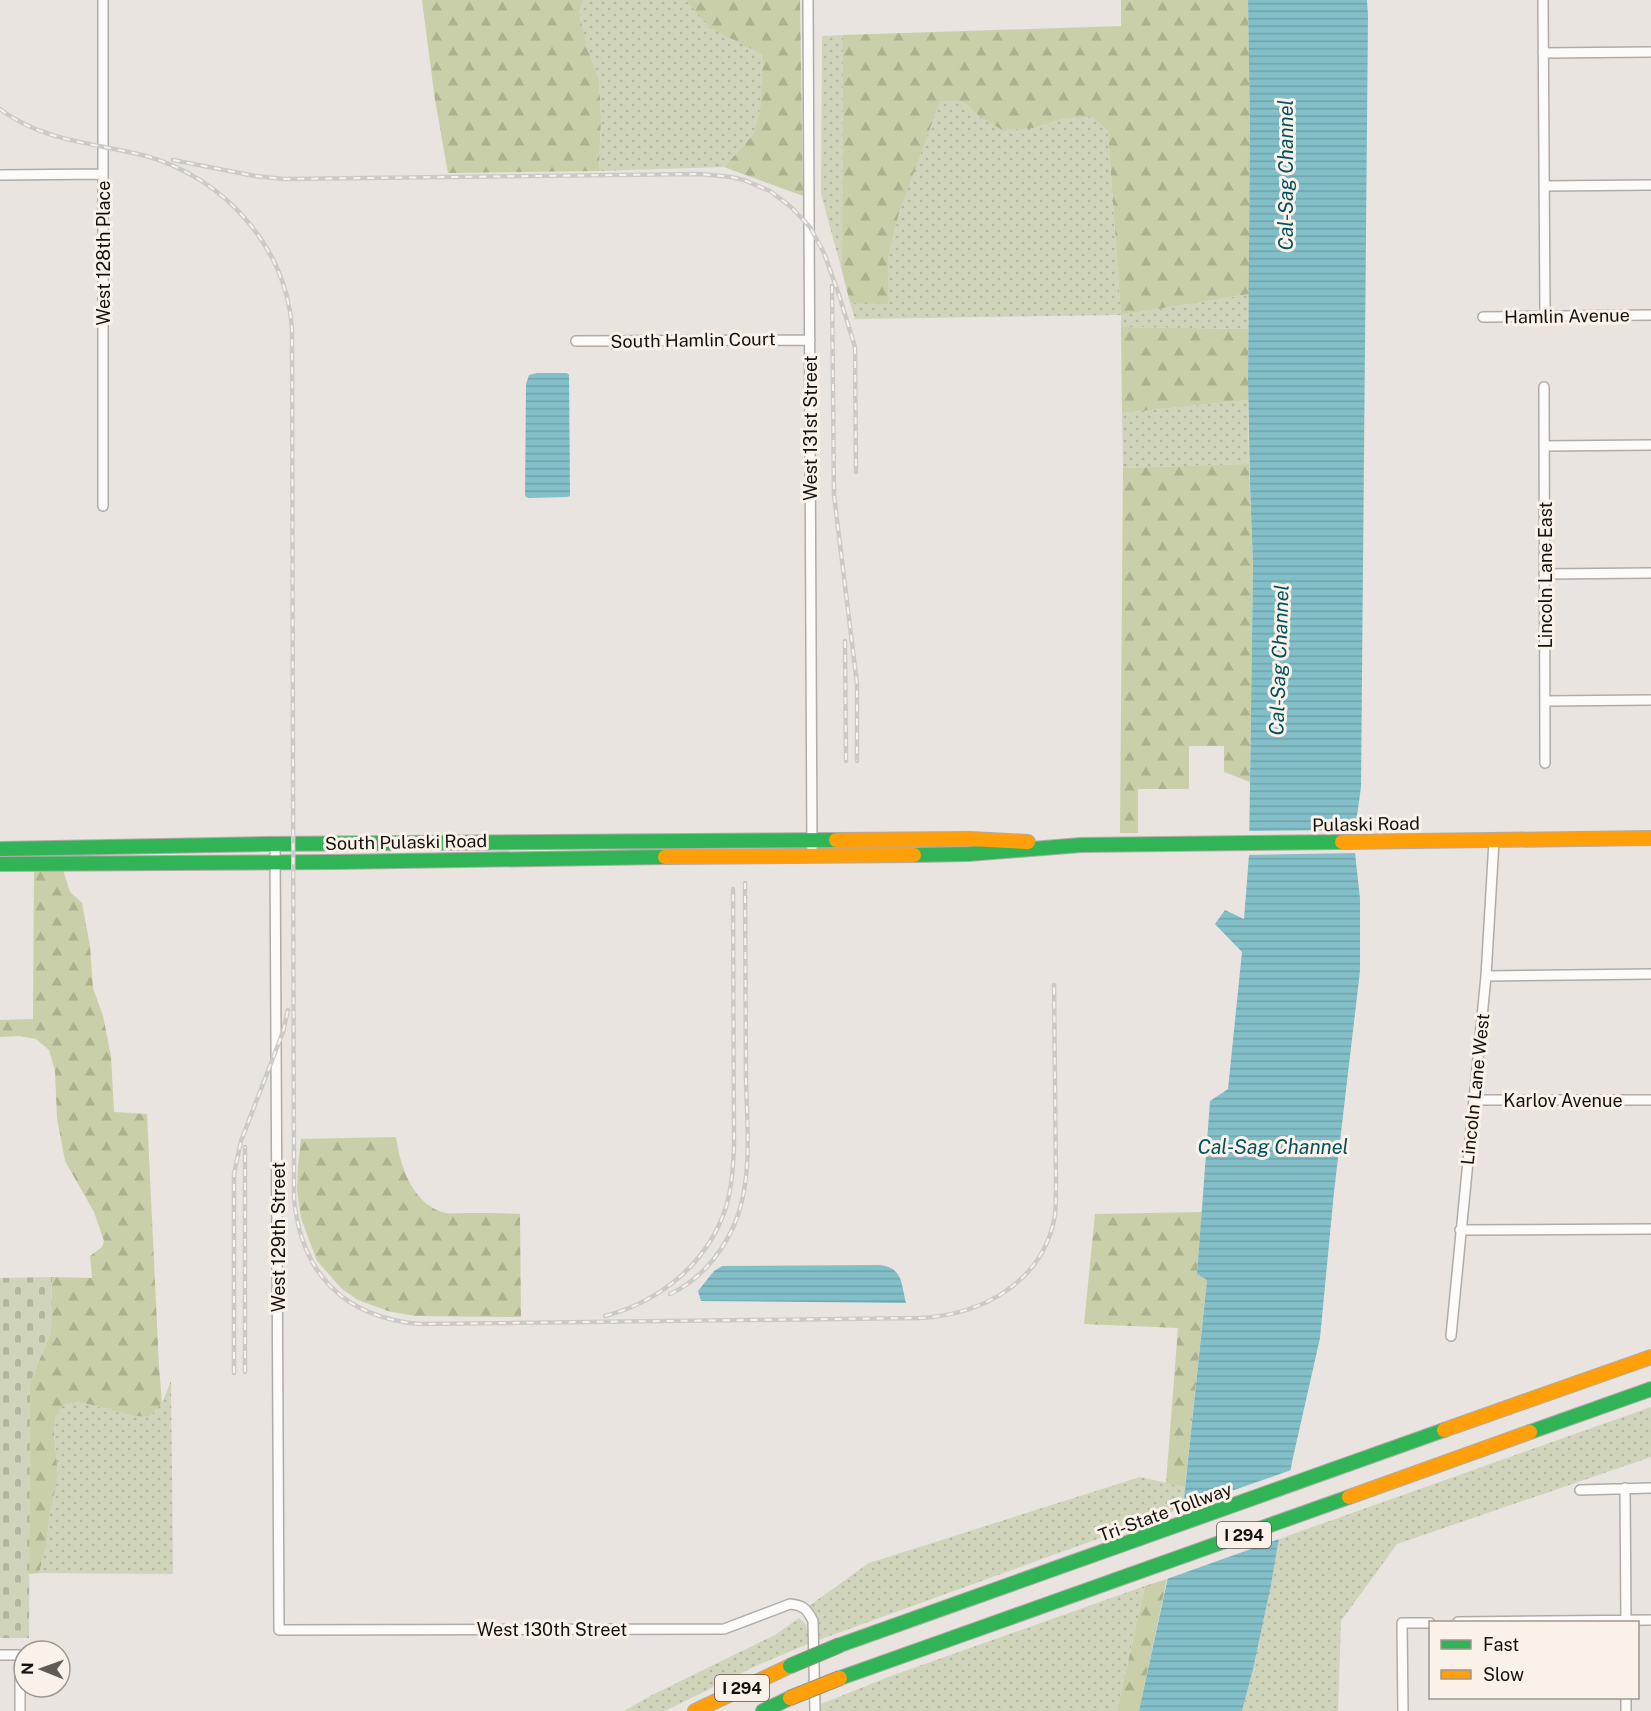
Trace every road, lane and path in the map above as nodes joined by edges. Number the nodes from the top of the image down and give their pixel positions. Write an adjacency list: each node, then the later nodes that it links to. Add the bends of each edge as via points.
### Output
1 (103, 0): 6 (street, West 128th Place)
2 (808, 0): 13 (street, West 131st Street)
3 (1543, 0): 5 (street)
4 (1651, 52): 5 (street)
5 (1543, 53): 9 (street)
6 (103, 174): 7 (street); 18 (street, West 128th Place)
7 (0, 175)
8 (1651, 184): 9 (street)
9 (1544, 186): 11 (street)
10 (1651, 315): 11 (street, Hamlin Avenue)
11 (1545, 316): 12 (street, Hamlin Avenue)
12 (1483, 317)
13 (810, 340): 14 (street, South Hamlin Court); 25 (street, West 131st Street)
14 (576, 341)
15 (1544, 387): 17 (street, Lincoln Lane East)
16 (1651, 445): 17 (street)
17 (1544, 446): 20 (street, Lincoln Lane East)
18 (104, 506)
19 (1651, 573): 20 (street)
20 (1544, 574): 22 (street, Lincoln Lane East)
21 (1651, 700): 22 (street)
22 (1545, 701): 23 (street, Lincoln Lane East)
23 (1545, 763)
24 (1651, 838): 26 (main road, Pulaski Road)
25 (812, 840): 27 (main road, South Pulaski Road); 28 (main road, Pulaski Road, via 969,838); 30 (street, West 131st Street)
26 (1494, 841): 28 (main road, Pulaski Road); 34 (street, Lincoln Lane West)
27 (275, 844): 29 (main road, South Pulaski Road); 31 (street, West 129th Street)
28 (1081, 845): 30 (main road, Pulaski Road, via 968,854)
29 (0, 849)
30 (812, 856): 31 (main road, South Pulaski Road)
31 (275, 862): 32 (main road, South Pulaski Road); 47 (street, West 129th Street)
32 (0, 864)
33 (1651, 974): 34 (street)
34 (1486, 976): 35 (street, Lincoln Lane West)
35 (1474, 1100): 36 (street, Karlov Avenue); 38 (street, Lincoln Lane West)
36 (1651, 1100)
37 (1651, 1229): 38 (street)
38 (1460, 1230): 39 (street, Lincoln Lane West)
39 (1451, 1336)
40 (1651, 1357): 50 (main road, Tri-State Tollway / I 294, bridge, via 840,1645)
41 (1651, 1389): 51 (main road, I 294, bridge, via 840,1678)
42 (1625, 1488): 43 (street); 44 (street); 45 (street)
43 (1651, 1488)
44 (1580, 1490)
45 (1626, 1621)
46 (1429, 1623): 53 (street, via 1402,1623)
47 (279, 1630): 52 (street, West 130th Street, via 724,1629 790,1604 799,1605 806,1608 813,1621)
48 (0, 1655): 49 (street, via 20,1655)
49 (20, 1711)
50 (695, 1711)
51 (763, 1711)
52 (815, 1711)
53 (1403, 1711)

